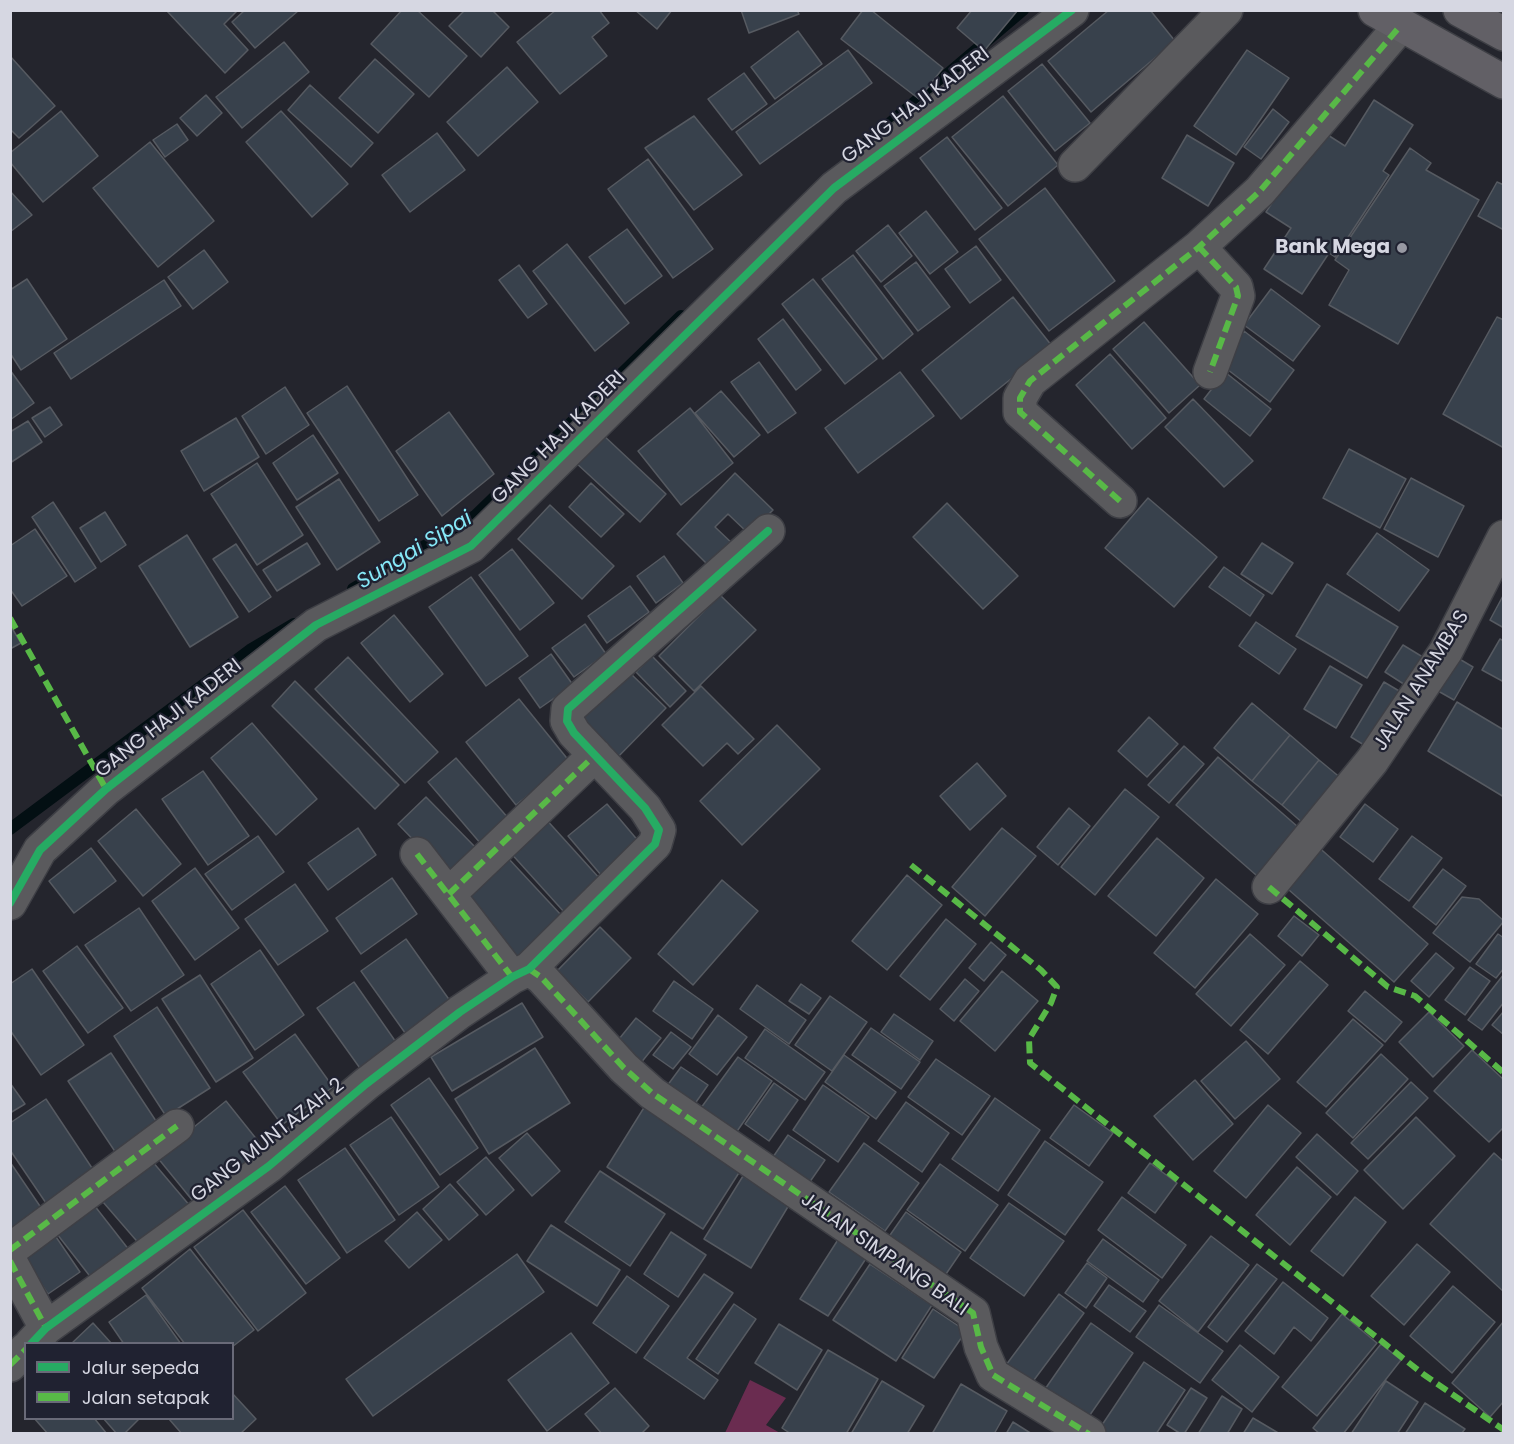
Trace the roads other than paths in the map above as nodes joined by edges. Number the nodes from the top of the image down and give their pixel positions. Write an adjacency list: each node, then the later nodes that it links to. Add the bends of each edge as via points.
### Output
1 (1072, 10): 17 (street, GANG HAJI KADERI, via 834,188 471,546 316,624 106,789 40,850)
2 (1226, 10): 7 (street)
3 (1460, 10): 5 (highway)
4 (1388, 18): 6 (highway); 8 (street, via 1260,191)
5 (1503, 34)
6 (1503, 82)
7 (1075, 165)
8 (1199, 247): 9 (street, via 1236,286 1239,296); 10 (street, via 1030,381 1020,398 1020,412)
9 (1210, 372)
10 (1120, 501)
11 (768, 531): 13 (street, GANG MUNTAZAH 2, via 568,709 567,721 574,733)
12 (1503, 537): 15 (street, JALAN ANAMBAS, via 1446,651 1372,761)
13 (595, 755): 16 (street); 18 (street, GANG MUNTAZAH 2, via 645,808 659,830 655,844)
14 (417, 854): 16 (street)
15 (1269, 887)
16 (448, 894): 18 (street)
17 (10, 903)
18 (521, 973): 22 (street, GANG MUNTAZAH 2, via 460,1012 269,1166); 25 (street, JALAN SIMPANG BALI, via 541,977 652,1093 973,1313 993,1375)
19 (177, 1126): 20 (street)
20 (10, 1250)
21 (10, 1261): 22 (street)
22 (34, 1340)
23 (24, 1350): 24 (street, GANG MUNTAZAH 2)
24 (10, 1365)
25 (1089, 1434)

